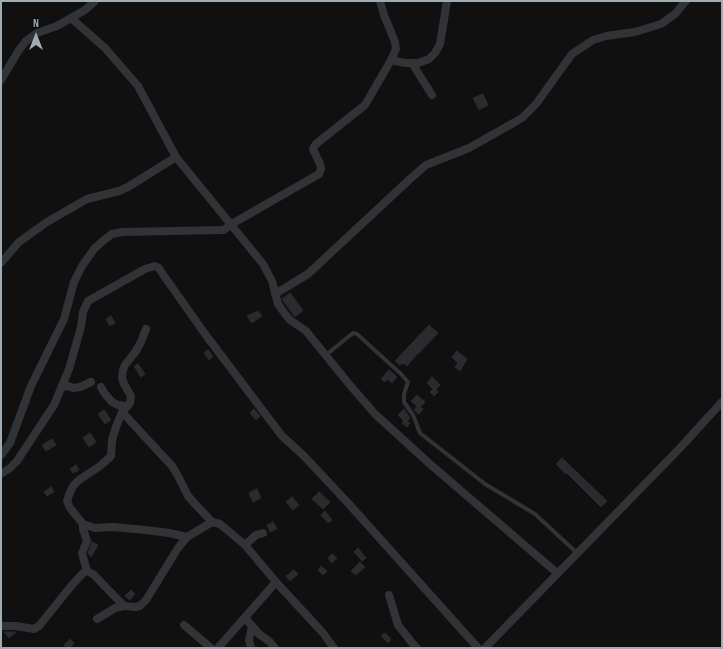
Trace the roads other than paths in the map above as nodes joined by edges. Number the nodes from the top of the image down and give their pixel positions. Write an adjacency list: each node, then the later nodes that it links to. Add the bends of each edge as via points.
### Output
1 (95, 1): 5 (street)
2 (380, 1): 6 (street, via 395,42 396,49)
3 (447, 1): 7 (street, via 440,44 435,53 429,59)
4 (686, 1): 13 (street, via 675,14 661,24 594,40 572,54 536,104 522,118 469,148 426,165 308,274)
5 (71, 18): 8 (street, via 37,33 26,41); 10 (street, via 105,48 138,86)
6 (392, 60): 7 (street); 11 (street, via 365,105 314,147 321,169 319,174)
7 (412, 63): 9 (street)
8 (1, 80)
9 (432, 96)
10 (176, 157): 11 (street); 12 (street, via 128,187 87,199 54,218 19,242)
11 (230, 225): 13 (street, via 263,264 272,281); 21 (street, via 224,230 122,232 112,234 94,249 74,282 64,319 31,386 10,443)
12 (1, 263)
13 (275, 294): 15 (street, via 278,304 290,320 306,331)
14 (146, 328): 20 (street, via 141,342 123,370 122,378 131,396 130,403)
15 (326, 355): 28 (lane, via 353,334 357,334 408,382 404,402 413,415 420,433 485,484 535,514); 30 (street, via 375,414 431,466)
16 (91, 382): 17 (street, via 80,387)
17 (62, 387): 22 (street, via 54,405 20,456); 45 (street, via 88,301 145,269 155,266 159,268 282,436 348,503)
18 (101, 387): 20 (street, via 112,402)
19 (722, 402): 28 (street)
20 (125, 409): 23 (street, via 172,466 188,496); 24 (street, via 112,440 111,456 79,480 69,495 67,501 70,508)
21 (1, 454)
22 (1, 474)
23 (212, 522): 26 (street); 27 (street, via 220,524)
24 (83, 524): 26 (street, via 95,528 146,530); 29 (street, via 87,541 82,553)
25 (263, 533): 27 (street, via 256,535)
26 (187, 537): 33 (street, via 146,600 140,606)
27 (245, 545): 31 (street)
28 (577, 553): 30 (street)
29 (87, 570): 33 (street); 37 (street, via 39,626 34,629)
30 (557, 573): 46 (street)
31 (276, 582): 34 (street); 43 (street)
32 (389, 595): 44 (street, via 398,625)
33 (124, 606): 35 (street, via 115,608)
34 (245, 618): 38 (street); 40 (street)
35 (97, 619)
36 (184, 625): 39 (street)
37 (1, 626)
38 (252, 626): 41 (street, via 249,640); 42 (street)
39 (211, 648)
40 (218, 648)
41 (251, 648)
42 (275, 648)
43 (334, 648)
44 (417, 648)
45 (478, 648)
46 (485, 648)

